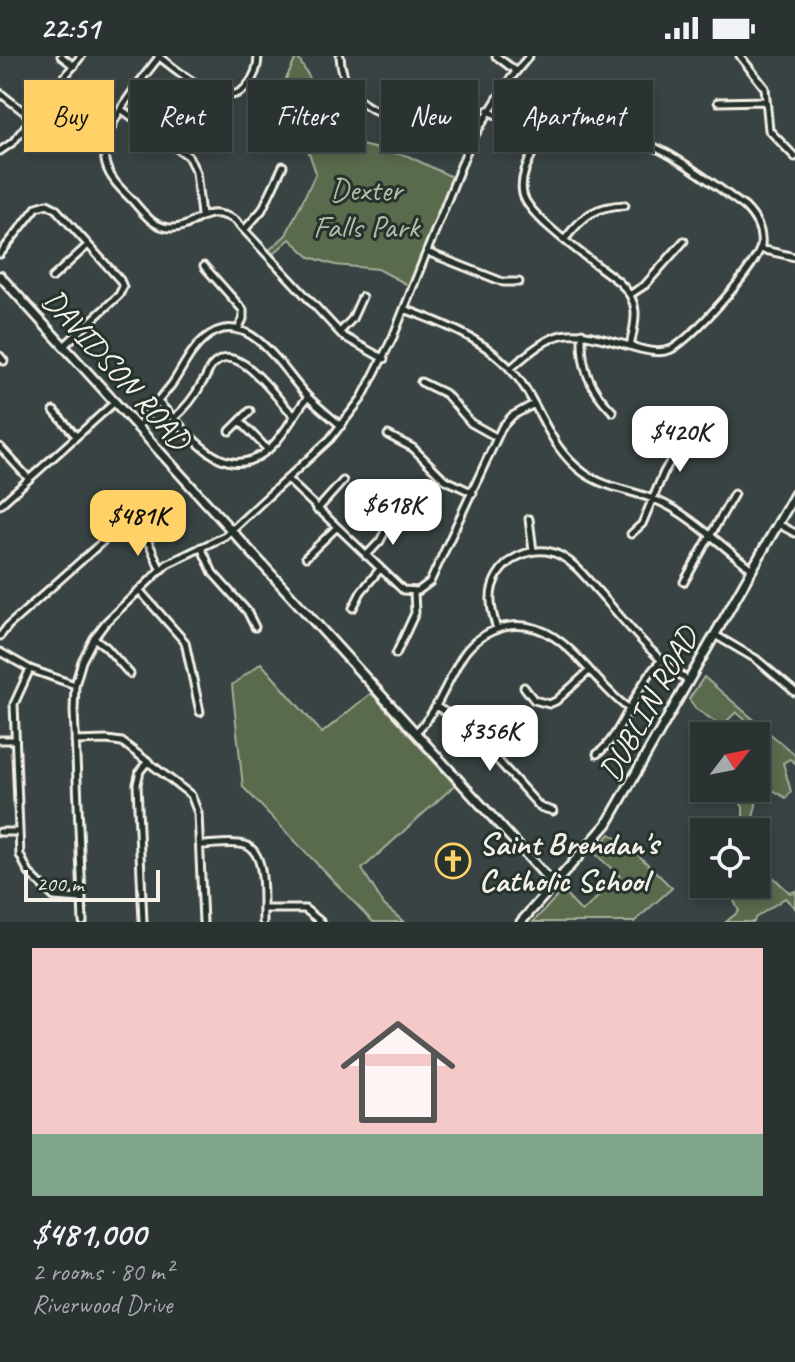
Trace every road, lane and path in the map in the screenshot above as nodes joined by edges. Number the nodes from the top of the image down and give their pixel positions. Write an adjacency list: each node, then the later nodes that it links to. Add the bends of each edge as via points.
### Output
1 (61, 56): 9 (street)
2 (81, 56): 9 (street)
3 (159, 56): 4 (street, via 226,97 246,88); 15 (street)
4 (258, 56)
5 (340, 56): 18 (street, via 348,85)
6 (496, 56): 10 (street)
7 (529, 56): 10 (street)
8 (740, 56): 13 (street, via 763,83)
9 (74, 66): 11 (street)
10 (516, 71): 16 (street)
11 (63, 80)
12 (0, 93): 17 (street)
13 (766, 101): 14 (street); 26 (street, via 769,130)
14 (718, 102)
15 (122, 110): 29 (street, via 188,156 196,172); 29 (street, via 105,139 109,173 153,222 177,228)
16 (488, 110): 19 (street); 21 (street)
17 (24, 112)
18 (381, 112)
19 (494, 114)
20 (24, 128): 23 (street)
21 (478, 128)
22 (653, 148): 34 (street, via 749,211 760,229)
23 (0, 151)
24 (466, 152): 35 (street)
25 (534, 152): 31 (street, via 523,194 534,213)
26 (795, 157)
27 (283, 166): 30 (street, via 262,210)
28 (625, 205): 31 (street, via 591,211)
29 (201, 215): 30 (street, via 226,216)
30 (245, 229): 46 (street)
31 (565, 239): 42 (street)
32 (684, 241): 42 (street)
33 (88, 245): 36 (street, via 52,205 41,205); 40 (street); 48 (street, via 120,280 122,290)
34 (760, 249): 37 (street); 49 (street, via 754,263 681,344 659,352)
35 (427, 252): 41 (street, via 503,282); 44 (street)
36 (0, 254)
37 (795, 257)
38 (204, 266): 45 (street, via 243,310)
39 (0, 276): 48 (main road, DAVIDSON ROAD)
40 (52, 278)
41 (519, 282)
42 (631, 294): 49 (street, via 637,316)
43 (362, 297): 46 (street)
44 (404, 309): 50 (street); 51 (street, via 471,337)
45 (238, 330): 53 (street, via 268,349); 54 (street, via 203,339)
46 (340, 332): 50 (street)
47 (582, 333): 49 (street); 51 (street, via 552,337); 59 (street, via 585,370)
48 (64, 346): 55 (main road, DAVIDSON ROAD)
49 (630, 346)
50 (384, 359): 63 (street)
51 (510, 369): 56 (street)
52 (421, 382): 68 (street, via 446,394 471,423)
53 (308, 397): 60 (street); 63 (street)
54 (157, 401): 61 (street); 64 (street)
55 (115, 402): 64 (main road, DAVIDSON ROAD); 67 (street)
56 (534, 404): 68 (street, via 512,416); 78 (street, via 568,460 620,491)
57 (54, 411): 67 (street)
58 (250, 411): 62 (street)
59 (613, 412)
60 (294, 415): 61 (street, via 254,371 230,359 212,366); 71 (street)
61 (174, 418): 71 (street, via 221,461 250,461)
62 (240, 421): 65 (street); 71 (street)
63 (341, 426): 73 (street)
64 (138, 427): 85 (main road, DAVIDSON ROAD)
65 (230, 431)
66 (388, 435): 75 (street, via 413,448 444,479)
67 (76, 436): 72 (street)
68 (496, 437): 75 (street)
69 (684, 438): 78 (street)
70 (0, 447): 72 (street)
71 (268, 450)
72 (29, 479): 79 (street)
73 (287, 479): 80 (street); 85 (street)
74 (343, 481): 80 (street)
75 (473, 493): 98 (street, via 430,582)
76 (734, 494): 88 (street)
77 (795, 494): 83 (main road, DUBLIN ROAD)
78 (654, 499): 87 (street); 88 (street)
79 (0, 505)
80 (317, 510): 84 (street)
81 (392, 518): 91 (street)
82 (529, 519): 90 (street)
83 (778, 524): 86 (street); 94 (main road, DUBLIN ROAD)
84 (336, 528): 91 (street); 92 (street)
85 (231, 530): 89 (street); 118 (main road, DAVIDSON ROAD)
86 (795, 533)
87 (631, 534)
88 (709, 537): 94 (street); 96 (street)
89 (201, 547): 95 (street); 100 (street, via 213,573)
90 (533, 551): 101 (street, via 512,559 495,580 491,602); 107 (street, via 551,552 572,564)
91 (366, 556): 93 (street)
92 (306, 557)
93 (380, 569): 98 (street, via 399,587); 99 (street)
94 (752, 569): 102 (main road, DUBLIN ROAD)
95 (161, 570): 97 (street); 103 (street, via 142,532 120,526)
96 (684, 582)
97 (139, 590): 104 (street); 117 (street, via 185,642)
98 (414, 592): 106 (street, via 415,613)
99 (353, 608)
100 (255, 627)
101 (497, 629): 109 (street, via 529,626 547,632); 115 (street, via 469,647)
102 (715, 635): 111 (main road, DUBLIN ROAD); 114 (street, via 756,659)
103 (0, 636)
104 (94, 638): 110 (street); 112 (street)
105 (0, 652): 108 (street)
106 (396, 654)
107 (661, 661): 111 (street); 116 (street)
108 (30, 669): 112 (street); 120 (street, via 14,704)
109 (589, 671): 113 (street, via 549,704 534,700); 116 (street)
110 (130, 674)
111 (689, 681): 128 (main road, DUBLIN ROAD, via 607,824)
112 (75, 685): 121 (street)
113 (524, 687)
114 (795, 692)
115 (437, 707): 118 (street); 124 (street, via 462,721 540,807)
116 (628, 708): 122 (street)
117 (200, 712)
118 (415, 733): 128 (main road, DAVIDSON ROAD)
119 (0, 740): 120 (street)
120 (15, 740): 126 (street)
121 (75, 741): 123 (street, via 115,740); 129 (street)
122 (597, 754)
123 (148, 761): 127 (street, via 194,800); 132 (street, via 137,784)
124 (553, 811)
125 (0, 832): 126 (street)
126 (19, 832): 129 (street, via 20,855 37,881 59,899)
127 (200, 845): 130 (street, via 239,844 257,853); 133 (street)
128 (554, 885): 136 (main road, DUBLIN ROAD)
129 (82, 899): 131 (street)
130 (263, 909): 134 (street); 135 (street, via 305,909)
131 (83, 922)
132 (143, 922)
133 (203, 922)
134 (263, 922)
135 (321, 922)
136 (521, 922)

